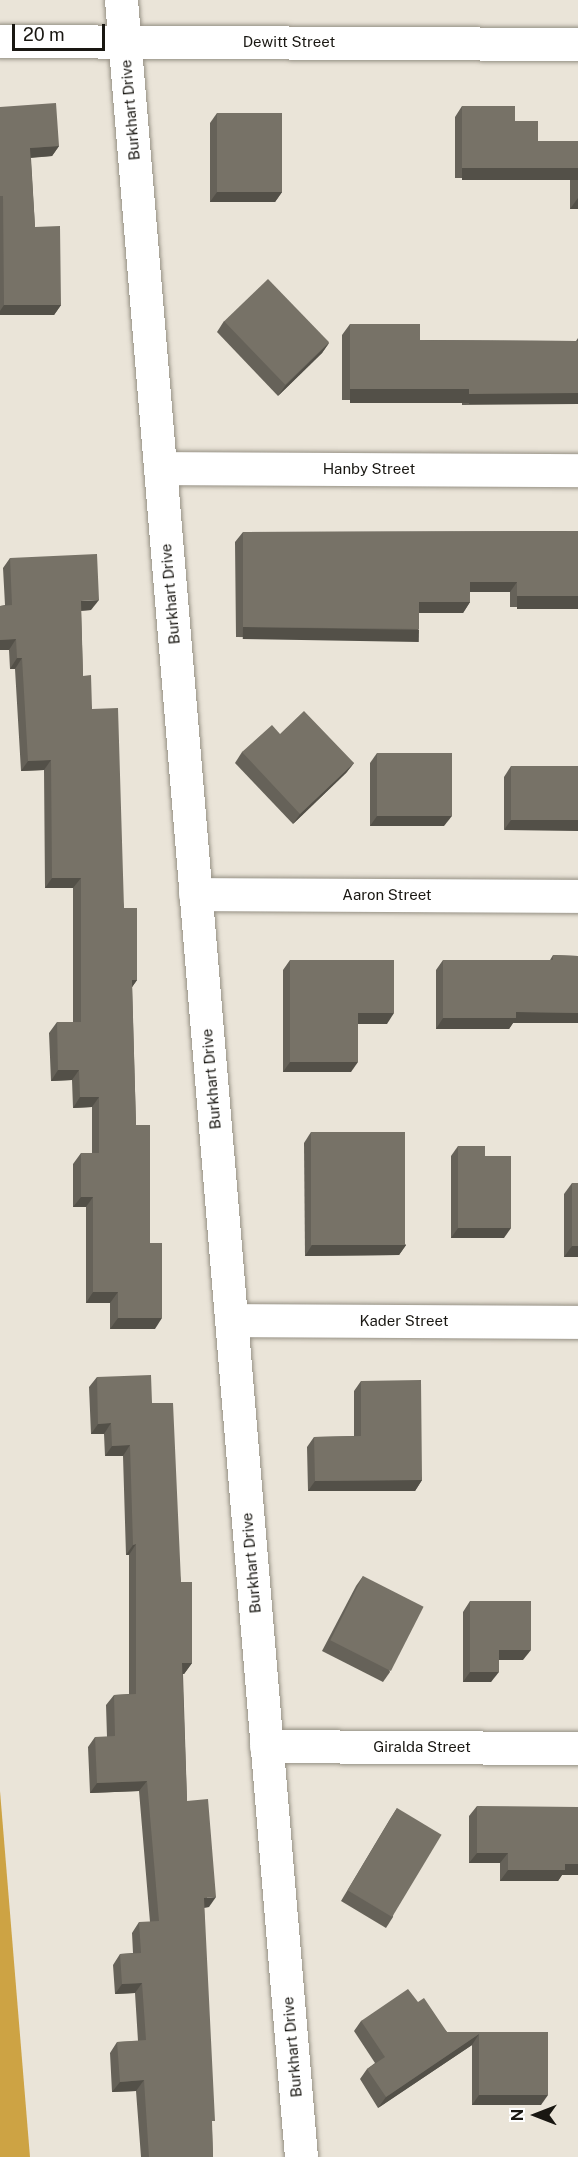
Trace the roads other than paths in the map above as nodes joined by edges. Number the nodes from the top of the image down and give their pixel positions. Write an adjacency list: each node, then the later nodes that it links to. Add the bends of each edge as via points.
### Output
1 (121, 0): 3 (street, Burkhart Drive)
2 (0, 41): 3 (street, Dewitt Street)
3 (124, 42): 4 (street, Dewitt Street); 5 (street, Burkhart Drive)
4 (578, 44)
5 (160, 468): 6 (street, Hanby Street); 7 (street, Burkhart Drive)
6 (578, 470)
7 (195, 894): 8 (street, Aaron Street); 9 (street, Burkhart Drive)
8 (578, 896)
9 (231, 1320): 10 (street, Kader Street); 11 (street, Burkhart Drive)
10 (578, 1322)
11 (266, 1746): 12 (street, Giralda Street); 13 (street, Burkhart Drive)
12 (578, 1748)
13 (301, 2157)

